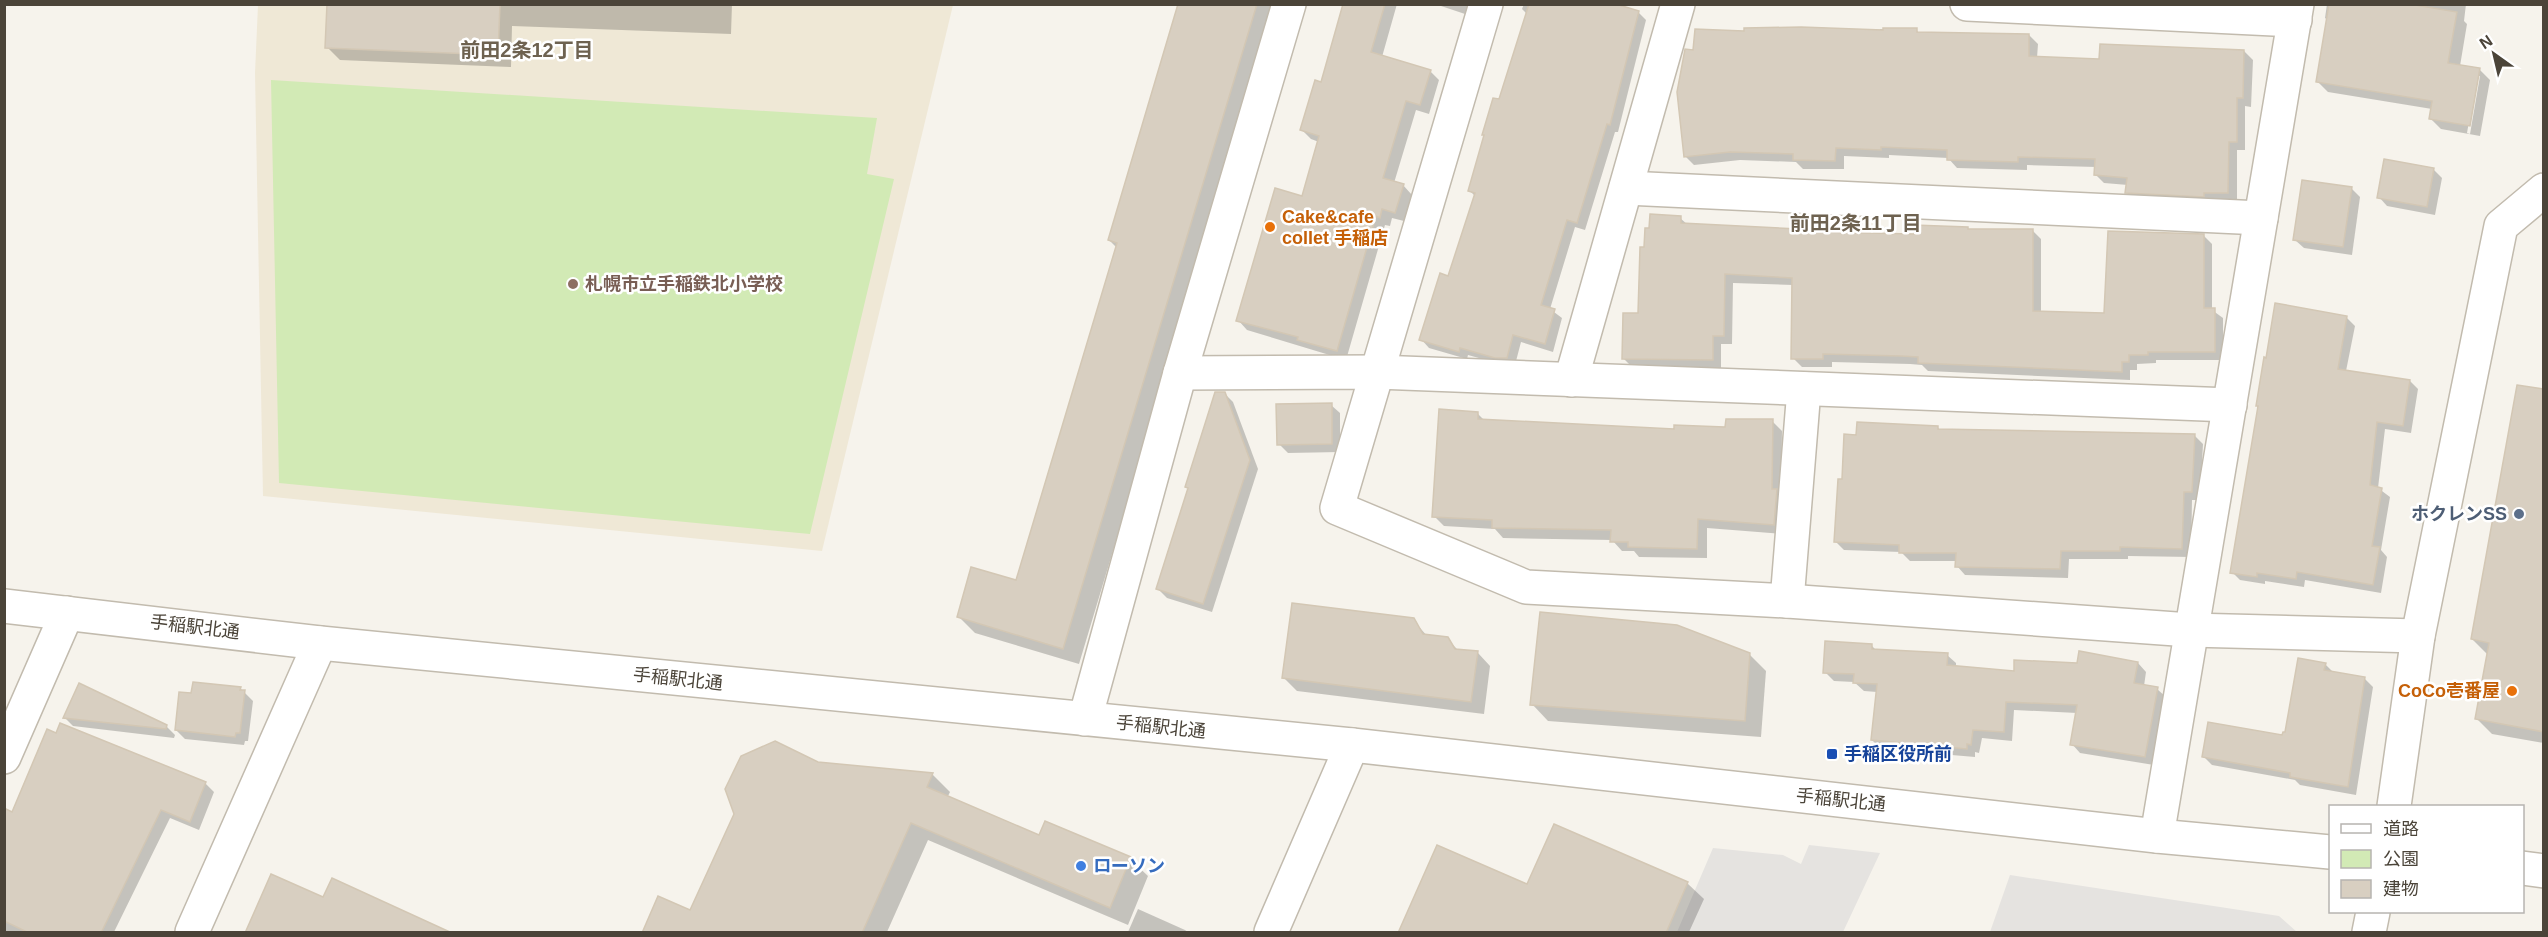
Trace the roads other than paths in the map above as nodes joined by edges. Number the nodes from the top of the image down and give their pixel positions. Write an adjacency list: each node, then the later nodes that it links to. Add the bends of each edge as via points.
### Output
1 (1289, 4): 10 (street)
2 (1486, 4): 9 (street)
3 (1678, 4): 6 (street)
4 (1967, 4): 5 (street)
5 (2296, 12): 8 (street)
6 (1626, 188): 8 (street); 11 (street)
7 (2544, 190): 18 (street, via 2501,226)
8 (2261, 218): 13 (street)
9 (1377, 372): 10 (street); 11 (street); 14 (street, via 1337,508 1526,587)
10 (1180, 373): 20 (street)
11 (1571, 380): 12 (street)
12 (1804, 389): 13 (street); 14 (street)
13 (2230, 405): 17 (street)
14 (1787, 601): 17 (street)
15 (4, 606): 16 (street, 手稲駅北通)
16 (67, 613): 19 (street, 手稲駅北通); 22 (street)
17 (2190, 630): 18 (street); 24 (street)
18 (2418, 636): 23 (street)
19 (320, 643): 20 (street, 手稲駅北通); 29 (street)
20 (1085, 719): 21 (street, 手稲駅北通)
21 (1352, 745): 24 (street, 手稲駅北通); 30 (street)
22 (4, 757)
23 (2394, 805)
24 (2157, 836): 25 (street, 手稲駅北通)
25 (2329, 852)
26 (2524, 868): 27 (street)
27 (2544, 871)
28 (2373, 913): 31 (street)
29 (192, 933)
30 (1271, 933)
31 (2369, 933)

